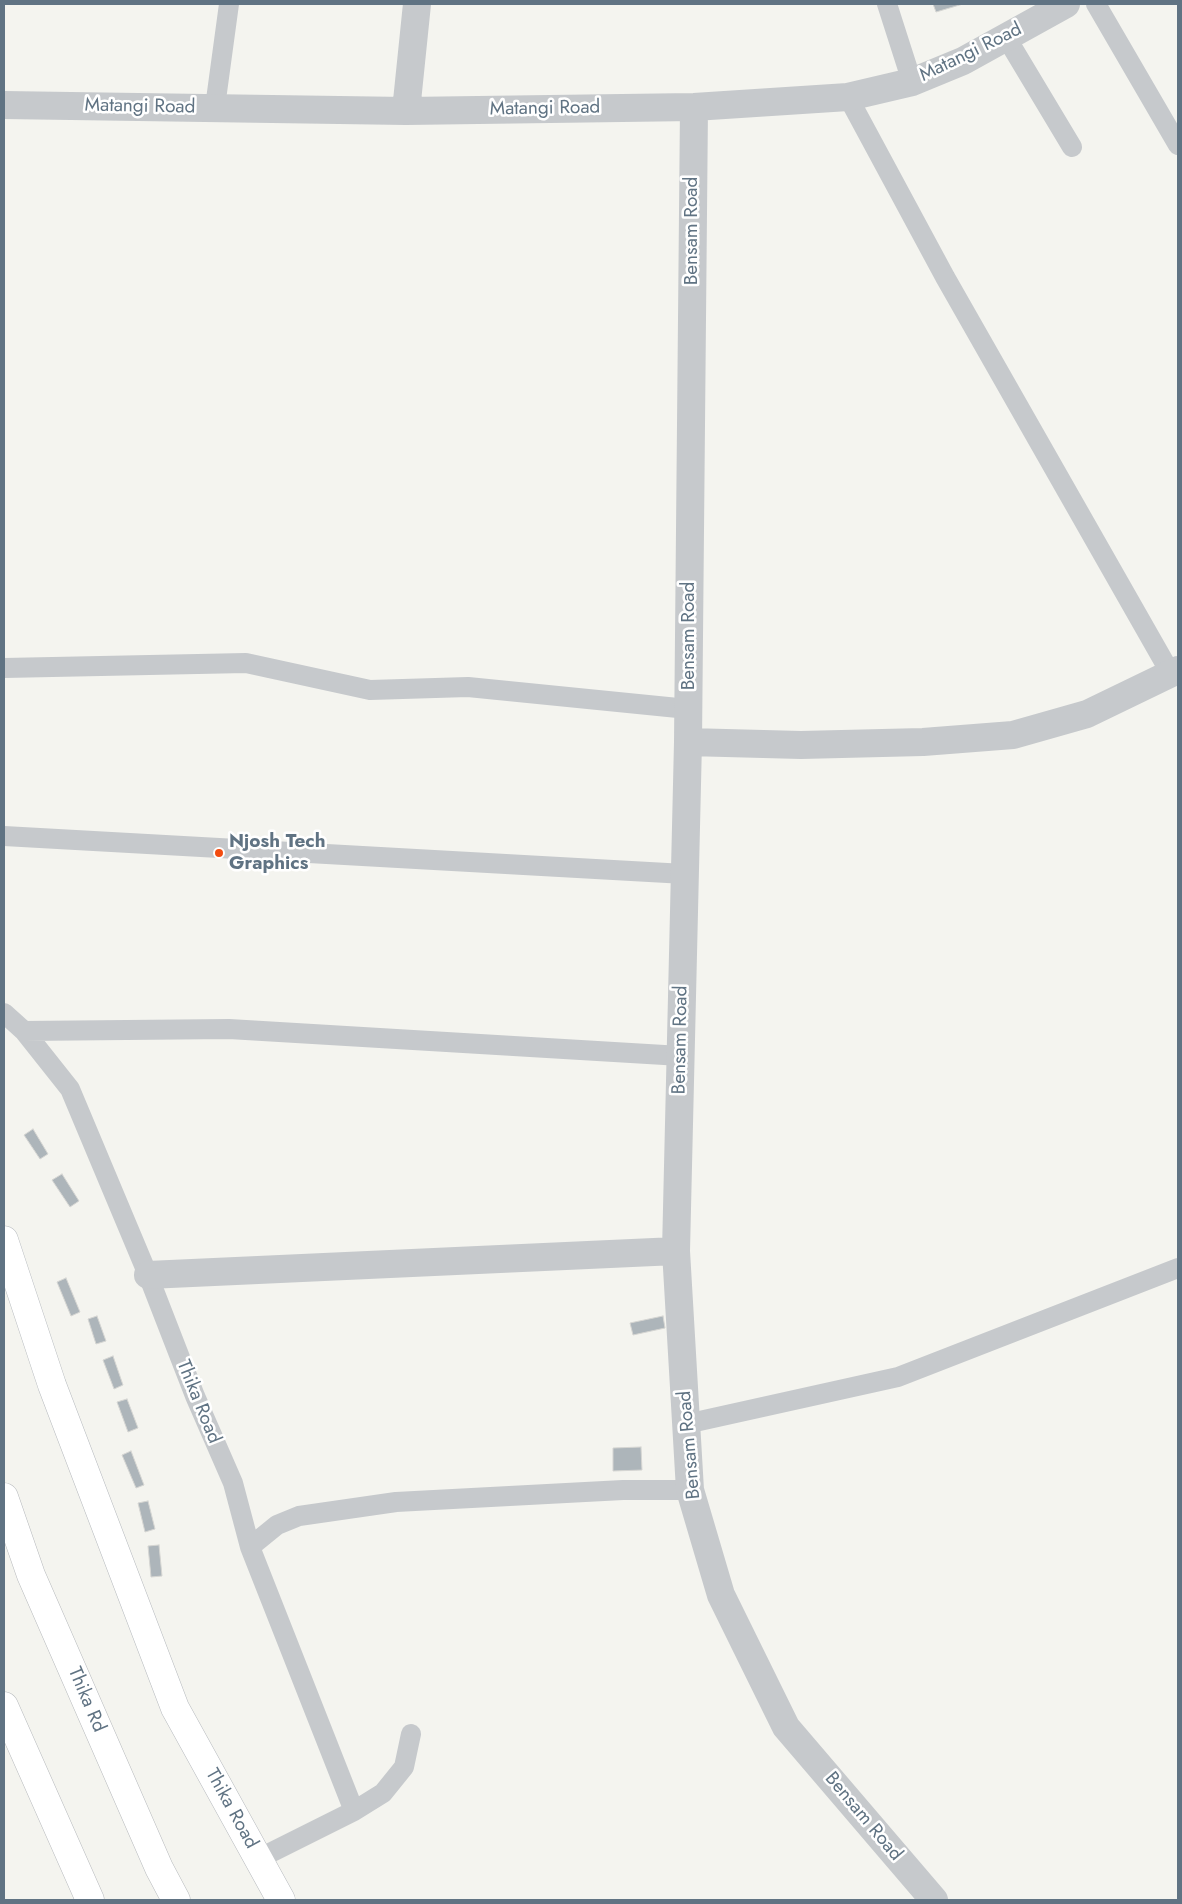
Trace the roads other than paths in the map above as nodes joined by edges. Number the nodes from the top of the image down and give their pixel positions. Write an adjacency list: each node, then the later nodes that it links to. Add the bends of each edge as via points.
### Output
1 (229, 4): 11 (lane)
2 (417, 4): 12 (street)
3 (887, 4): 7 (lane)
4 (1066, 4): 6 (street, Matangi Road)
5 (1096, 4): 13 (lane)
6 (1006, 38): 7 (street, Matangi Road, via 963,61); 14 (lane)
7 (912, 82): 8 (street, Matangi Road)
8 (848, 97): 10 (street, Matangi Road); 16 (lane, via 945,277)
9 (4, 105): 11 (street, Matangi Road)
10 (694, 106): 12 (street, Matangi Road); 17 (street, Bensam Road)
11 (215, 107): 12 (street, Matangi Road)
12 (406, 111)
13 (1178, 145)
14 (1072, 147)
15 (4, 668): 17 (lane, via 246,663 370,690 468,686)
16 (1174, 672): 18 (street, via 1087,714 1013,735 923,742 801,745)
17 (688, 709): 18 (street, Bensam Road)
18 (688, 742): 20 (street, Bensam Road)
19 (4, 836): 20 (lane)
20 (685, 874): 23 (street, Bensam Road)
21 (4, 1013): 22 (lane, Thika Road)
22 (24, 1031): 23 (lane, via 229,1029); 27 (lane, Thika Road, via 70,1089)
23 (681, 1056): 25 (street, Bensam Road)
24 (4, 1240): 35 (main road, Thika Road, via 52,1386 175,1708)
25 (676, 1251): 27 (street); 28 (street, Bensam Road)
26 (1178, 1268): 28 (lane, via 898,1377)
27 (148, 1275): 31 (lane, Thika Road, via 233,1483)
28 (686, 1424): 29 (street, Bensam Road)
29 (690, 1490): 31 (lane, via 623,1490 396,1502 299,1516 277,1525); 39 (street, Bensam Road, via 721,1595 786,1727)
30 (4, 1497): 37 (main road, Thika Rd, via 31,1575)
31 (250, 1547): 34 (lane, Thika Road)
32 (4, 1706): 36 (main road)
33 (411, 1734): 34 (lane, via 404,1767 383,1793)
34 (354, 1811): 35 (lane)
35 (258, 1859): 38 (main road, Thika Road)
36 (90, 1900)
37 (176, 1900)
38 (281, 1900)
39 (934, 1900)

